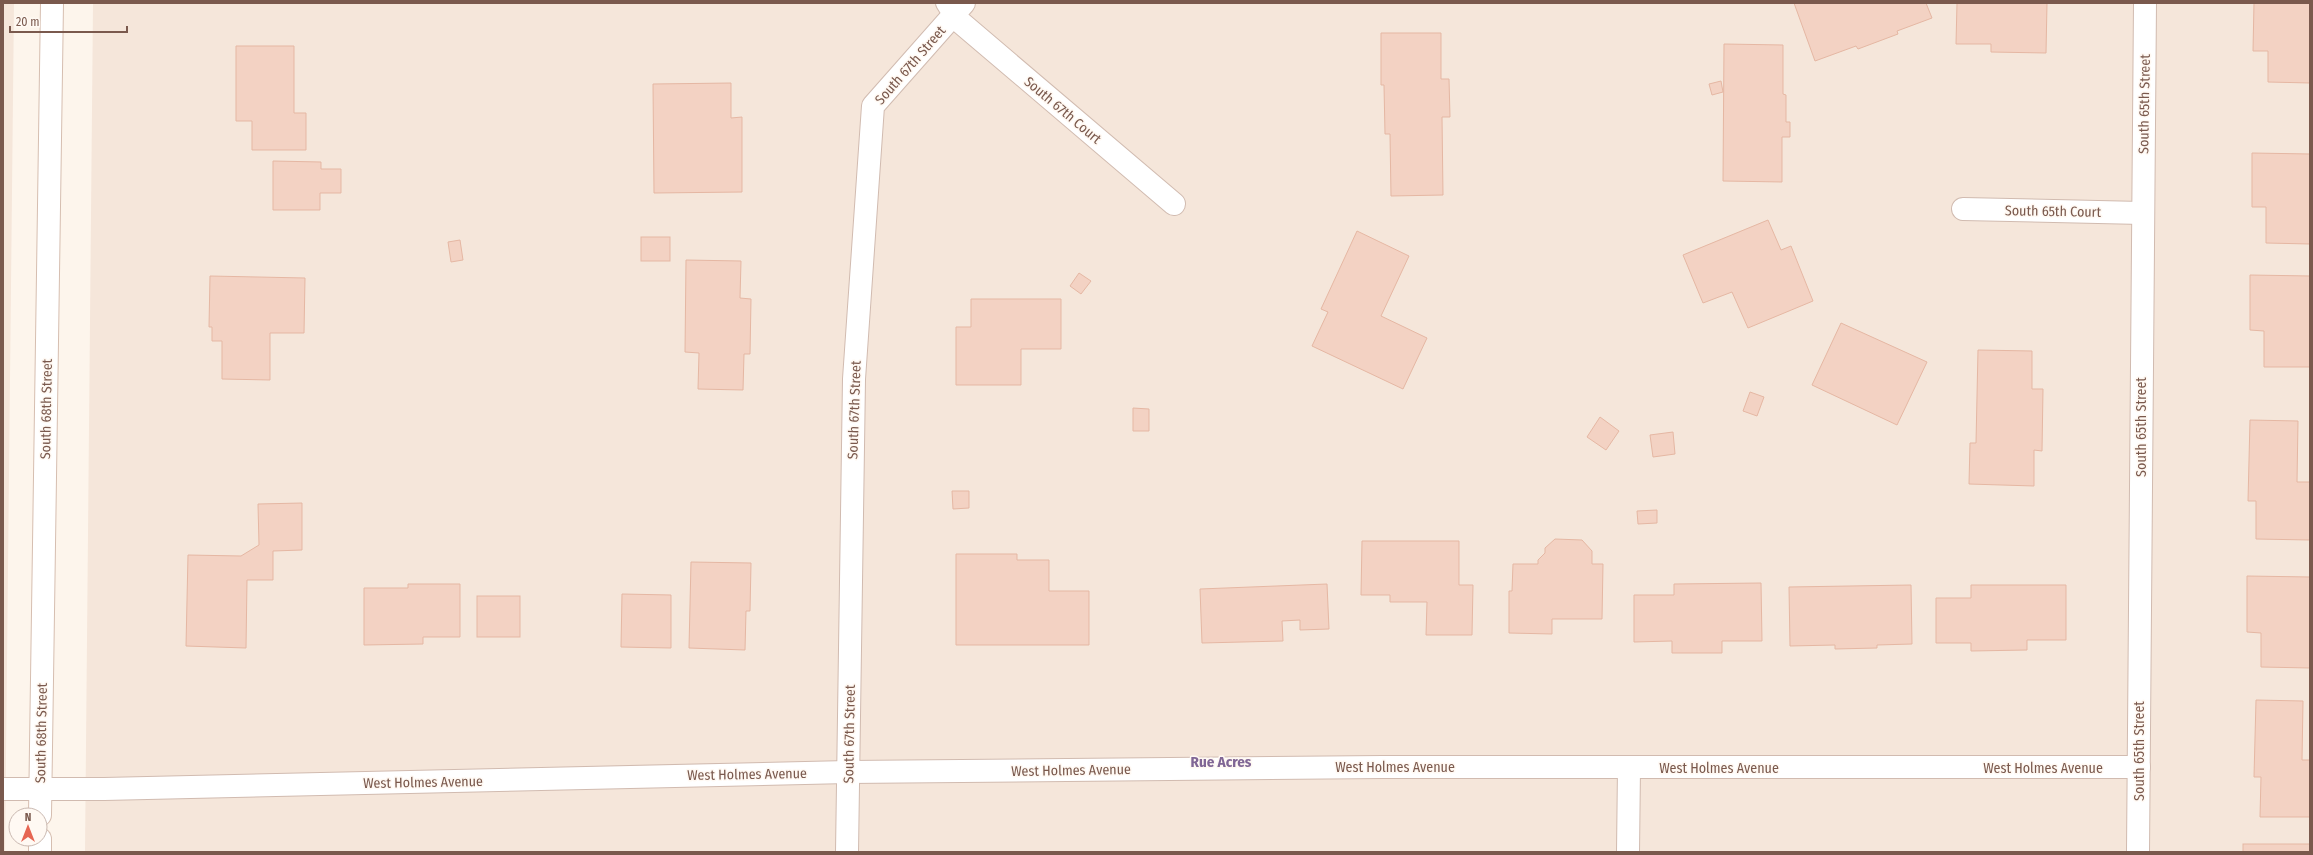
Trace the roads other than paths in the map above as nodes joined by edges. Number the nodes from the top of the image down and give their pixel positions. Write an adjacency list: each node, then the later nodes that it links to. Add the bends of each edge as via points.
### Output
1 (52, 3): 11 (street, South 68th Street)
2 (2145, 3): 6 (street, South 65th Street)
3 (954, 7): 4 (street, South 67th Court); 9 (street, South 67th Street, via 873,106 854,379)
4 (1174, 204)
5 (1963, 209): 6 (street, South 65th Court)
6 (2142, 213): 7 (street, South 65th Street)
7 (2139, 767): 8 (street, West Holmes Avenue); 15 (street, South 65th Street)
8 (1629, 768): 9 (street, West Holmes Avenue, via 1376,767); 14 (street)
9 (848, 772): 11 (street, West Holmes Avenue); 13 (street, South 67th Street)
10 (3, 789): 11 (street, West Holmes Avenue)
11 (40, 789): 12 (street, South 68th Street)
12 (40, 807)
13 (848, 852)
14 (1628, 852)
15 (2138, 852)

